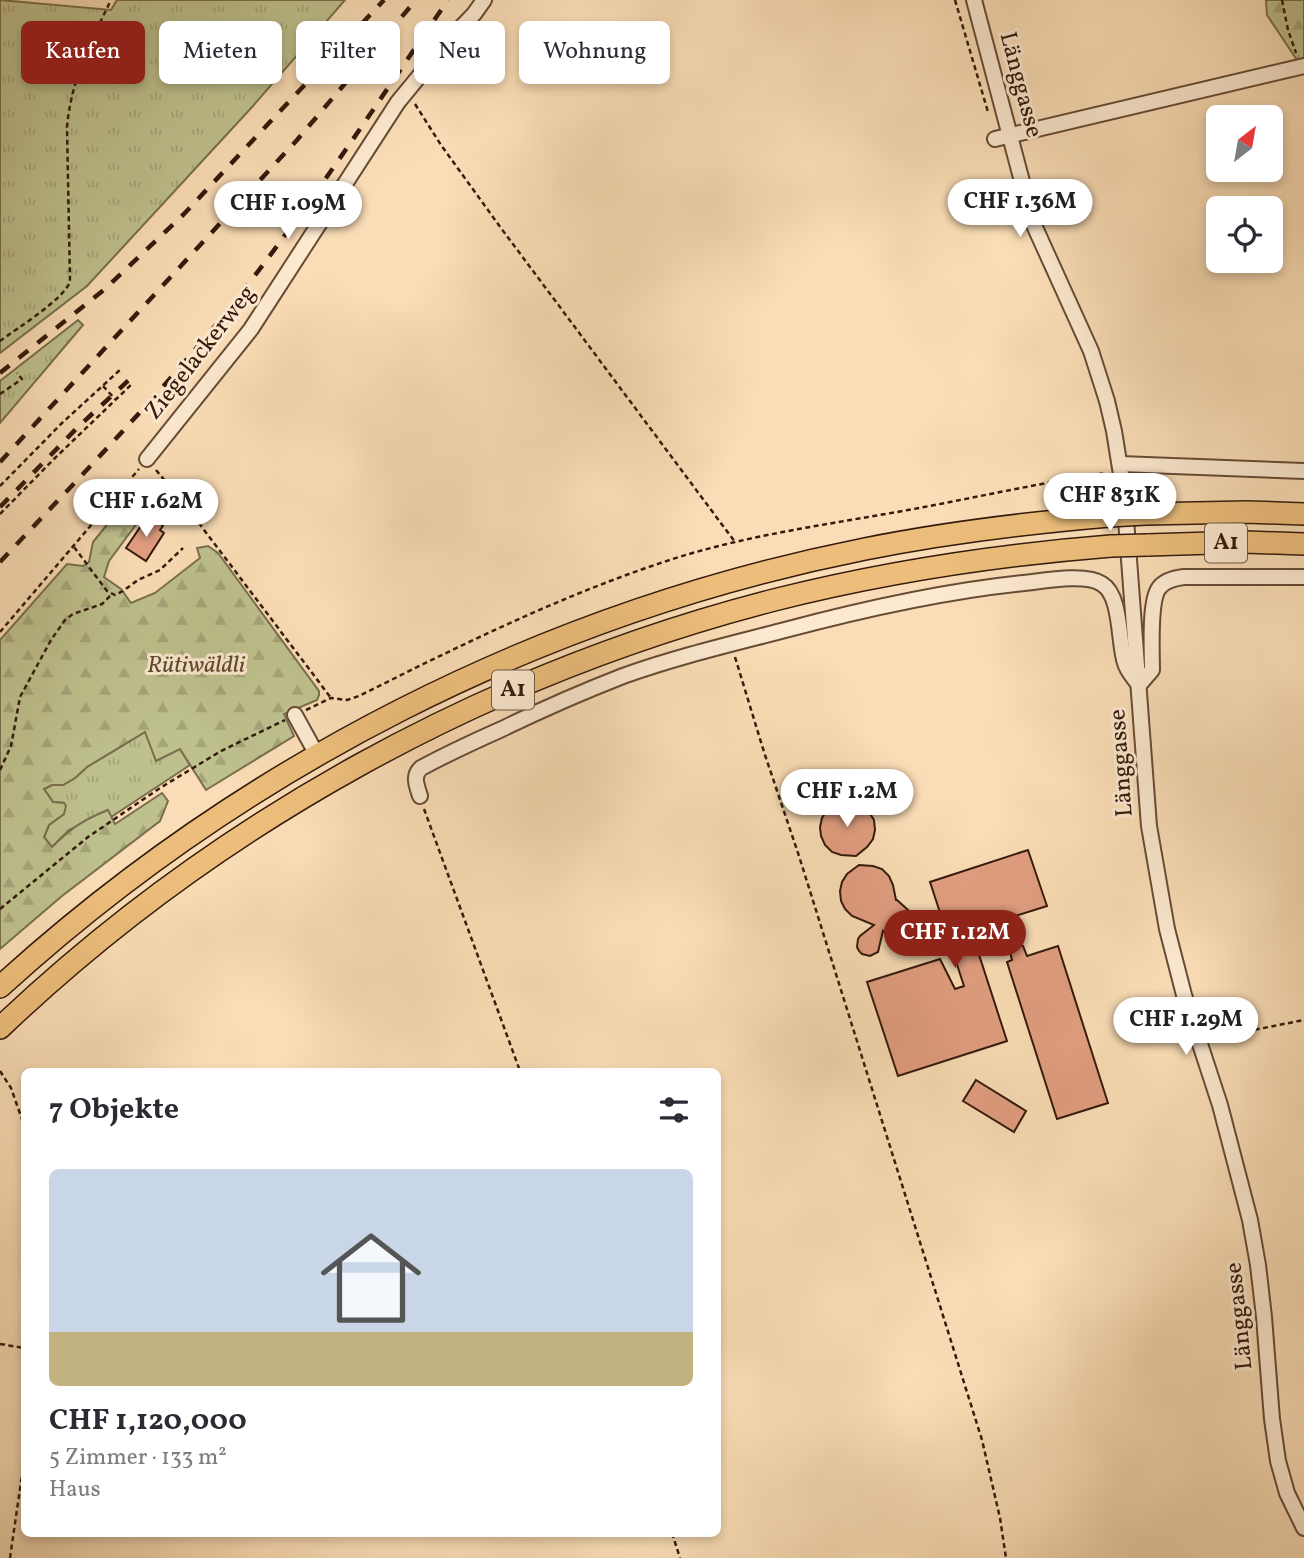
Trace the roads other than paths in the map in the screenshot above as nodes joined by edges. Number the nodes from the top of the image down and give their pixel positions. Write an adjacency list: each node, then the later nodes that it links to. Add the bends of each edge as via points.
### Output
1 (484, 0): 5 (street, Ziegelackerweg, via 405,92 257,321)
2 (974, 0): 4 (street, Länggasse)
3 (1303, 66): 4 (street)
4 (1003, 138): 6 (street, Länggasse, via 1032,223 1097,366)
5 (147, 459)
6 (1120, 464): 7 (street); 11 (street, Länggasse)
7 (1304, 471)
8 (1304, 514): 13 (highway, A1, bridge, via 1145,514 985,528 790,566 611,619 506,660)
9 (1304, 544): 16 (highway, A1, bridge, via 1111,546 957,563 733,612 593,658 447,720 297,802 163,891)
10 (1304, 577): 11 (street, via 1184,577 1164,583 1154,597 1152,670)
11 (1139, 685): 14 (street, via 1126,667 1115,607 1102,583 1085,579 989,587 863,610 606,683 418,771); 17 (street, Länggasse, via 1156,865 1175,959 1250,1220 1265,1327 1272,1427 1287,1493)
12 (295, 715): 13 (street)
13 (317, 755): 15 (highway, A1, via 145,866)
14 (419, 796)
15 (0, 987)
16 (0, 1028)
17 (1304, 1528)

